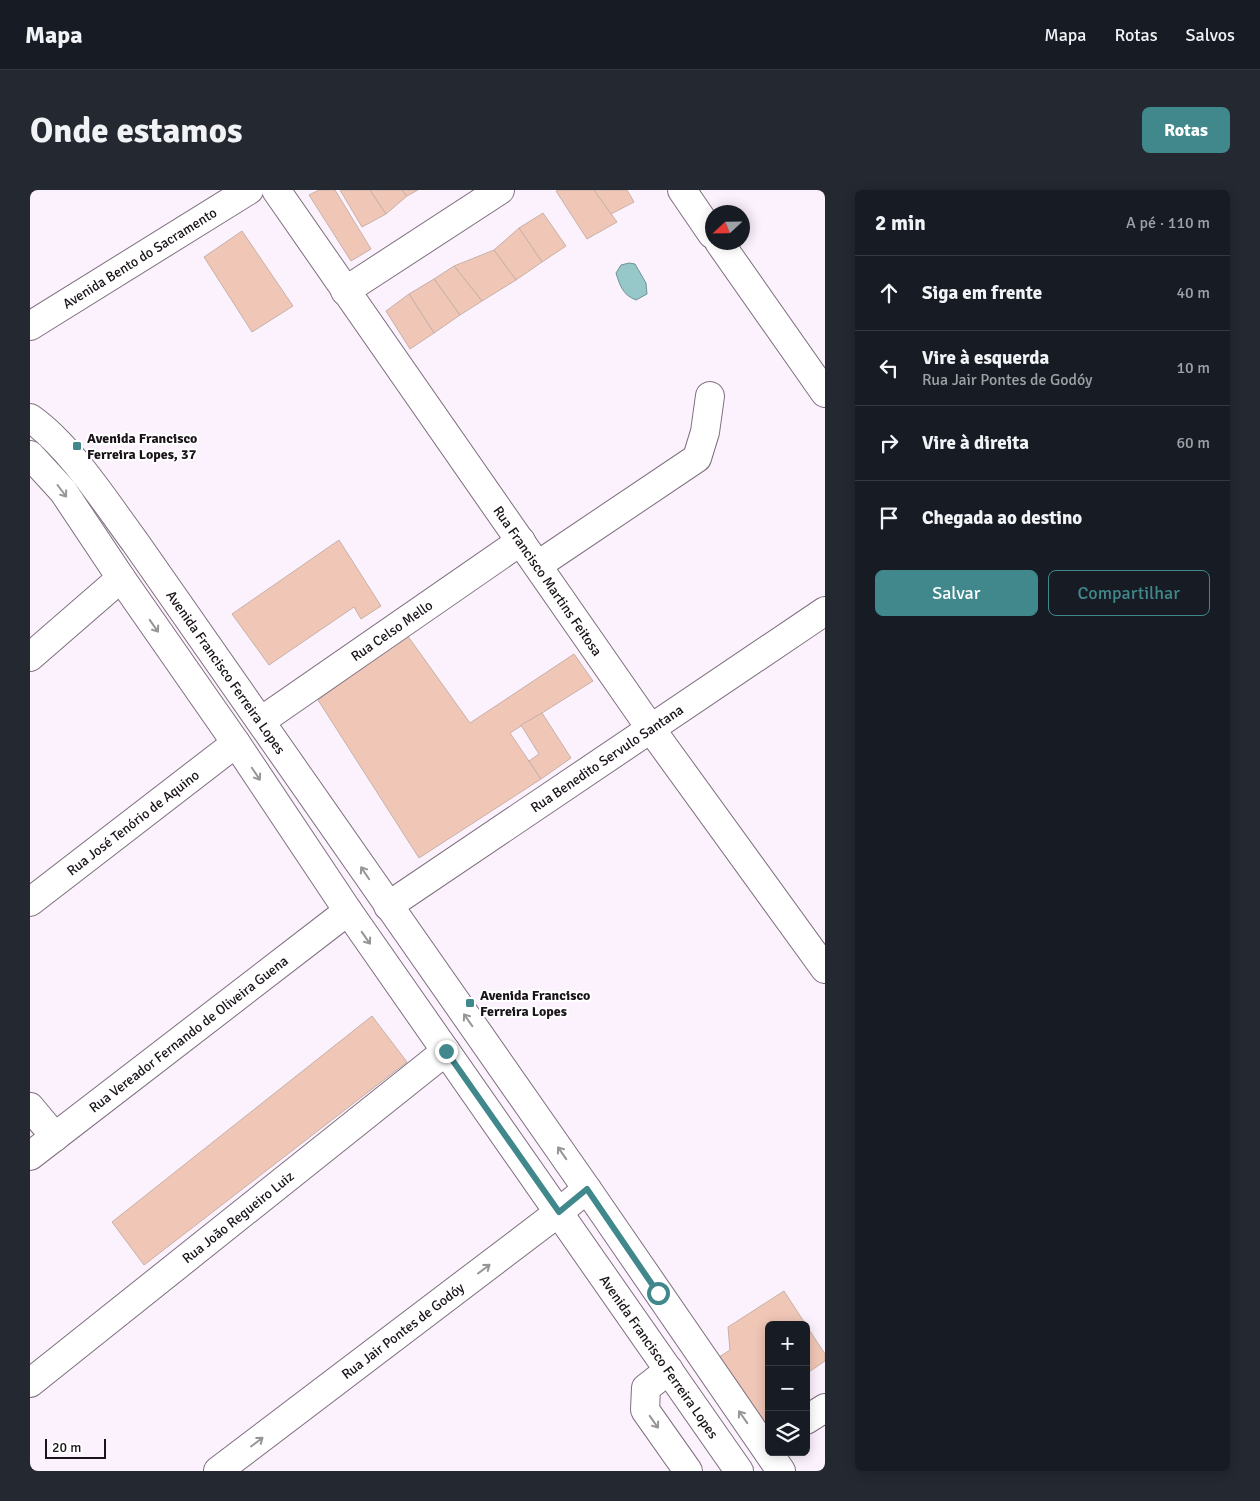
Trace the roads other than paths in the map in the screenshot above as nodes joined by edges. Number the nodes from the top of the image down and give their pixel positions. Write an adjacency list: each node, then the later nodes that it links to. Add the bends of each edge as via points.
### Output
1 (249, 190): 8 (street, Avenida Bento do Sacramento)
2 (276, 190): 7 (street, Rua Francisco Martins Feitosa)
3 (500, 190): 7 (street)
4 (682, 190): 5 (street)
5 (705, 224)
6 (725, 250): 9 (street)
7 (345, 291): 13 (street, Rua Francisco Martins Feitosa)
8 (30, 326)
9 (825, 393)
10 (710, 396): 14 (street, via 697,458)
11 (33, 418): 18 (street, Avenida Francisco Ferreira Lopes, via 92,484)
12 (30, 455): 15 (street, Avenida Francisco Ferreira Lopes, one-way to 15, via 63,491)
13 (521, 541): 14 (street, Rua Francisco Martins Feitosa); 18 (street, Rua Celso Mello)
14 (538, 565): 19 (street, Rua Francisco Martins Feitosa)
15 (121, 578): 17 (street); 20 (street, Avenida Francisco Ferreira Lopes, one-way to 20)
16 (825, 611): 19 (street, Rua Benedito Servulo Santana)
17 (30, 657)
18 (261, 721): 22 (street, Avenida Francisco Ferreira Lopes, one-way to 18)
19 (651, 729): 22 (street, Rua Benedito Servulo Santana); 24 (street, Rua Francisco Martins Feitosa)
20 (236, 743): 21 (street, Rua José Tenório de Aquino); 23 (street, Avenida Francisco Ferreira Lopes, one-way to 23)
21 (30, 902)
22 (388, 906): 29 (street, Avenida Francisco Ferreira Lopes, one-way to 22)
23 (348, 911): 25 (street, Avenida Francisco Ferreira Lopes, one-way to 25); 27 (street, Rua Vereador Fernando de Oliveira Guena)
24 (825, 969)
25 (446, 1051): 30 (street, Avenida Francisco Ferreira Lopes); 32 (street, Rua João Regueiro Luiz)
26 (30, 1107): 27 (street)
27 (55, 1137): 28 (street, Rua Vereador Fernando de Oliveira Guena)
28 (30, 1156)
29 (587, 1189): 30 (street, Rua Jair Pontes de Godóy); 35 (street, Avenida Francisco Ferreira Lopes, one-way to 29)
30 (559, 1212): 31 (street, Avenida Francisco Ferreira Lopes); 38 (street, Rua Jair Pontes de Godóy, one-way to 30)
31 (669, 1370): 37 (street, Avenida Francisco Ferreira Lopes); 39 (street, one-way to 39, via 646,1388 645,1410)
32 (30, 1383)
33 (825, 1408): 34 (street)
34 (810, 1417)
35 (765, 1444)
36 (772, 1456): 40 (street, Avenida Francisco Ferreira Lopes)
37 (734, 1470)
38 (218, 1471)
39 (688, 1471)
40 (781, 1471)

